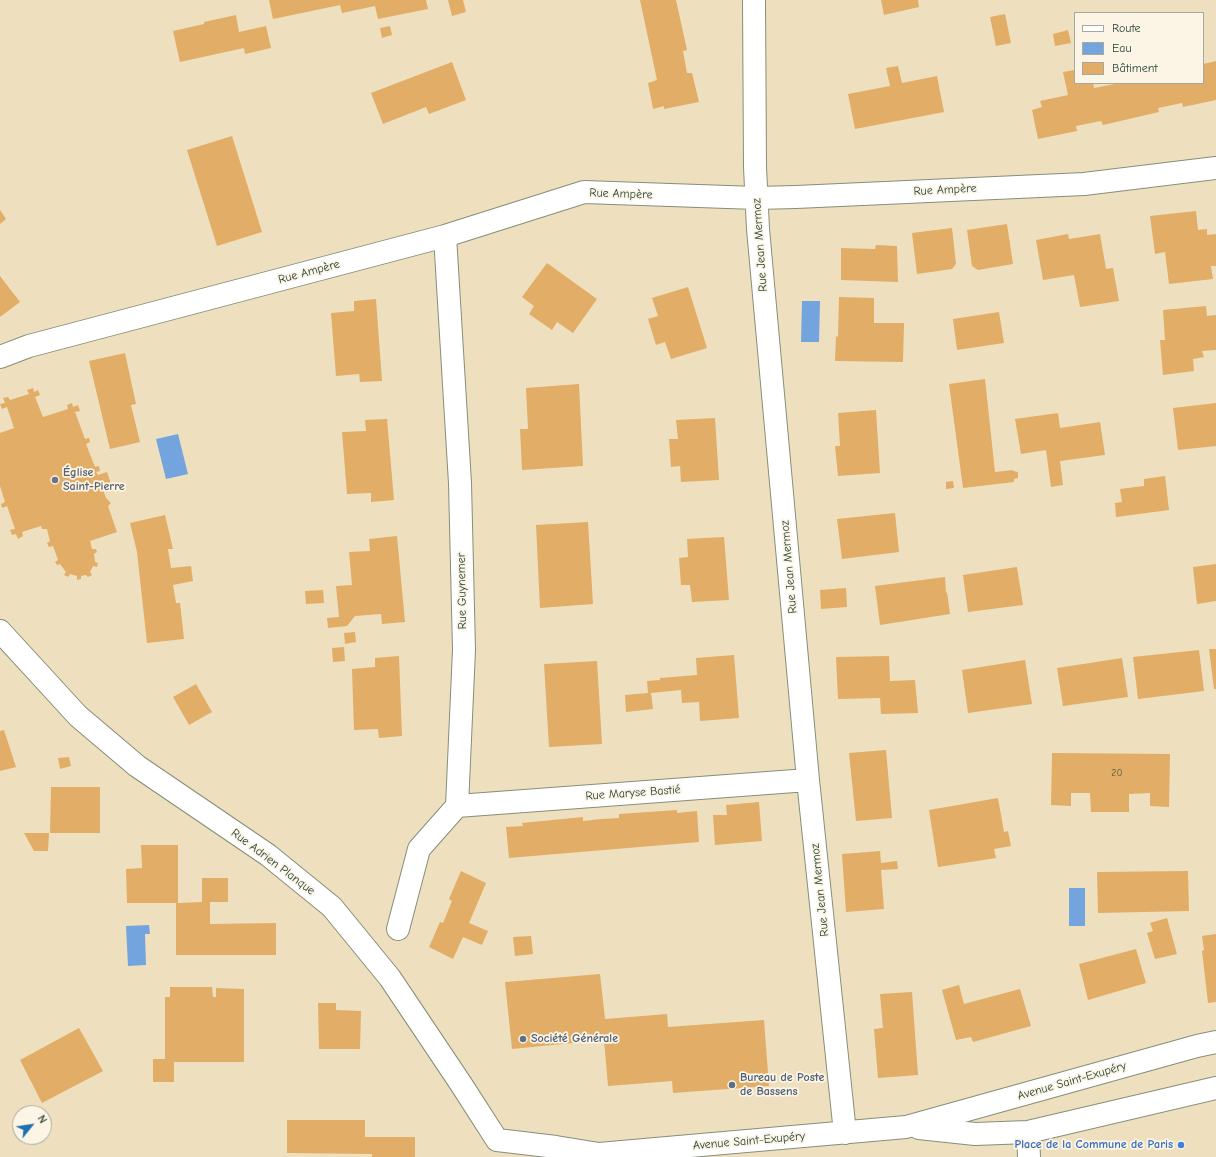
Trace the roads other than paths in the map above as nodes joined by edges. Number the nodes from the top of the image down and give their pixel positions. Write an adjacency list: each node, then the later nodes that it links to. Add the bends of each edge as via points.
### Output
1 (754, 0): 3 (street, Rue Jean Mermoz)
2 (1216, 168): 3 (street, Rue Ampère, via 1084,184)
3 (756, 198): 4 (street, Rue Ampère, via 584,192); 7 (street, Rue Jean Mermoz)
4 (445, 236): 5 (street, Rue Ampère, via 37,344); 8 (street, Rue Guynemer, via 460,484 464,650)
5 (0, 357)
6 (0, 631): 15 (street, Rue Adrien Planque, via 78,716 137,766 268,855 332,907 390,978 461,1084)
7 (808, 780): 8 (street, Rue Maryse Bastié); 14 (street, Rue Jean Mermoz)
8 (457, 806): 9 (street, via 419,849)
9 (398, 929)
10 (1216, 1042): 12 (street, Avenue Saint-Exupéry)
11 (1216, 1088): 13 (street, Avenue Saint-Exupéry)
12 (906, 1127): 13 (street, Avenue Saint-Exupéry, via 975,1134); 14 (street, Avenue Saint-Exupéry)
13 (1028, 1132): 16 (street)
14 (845, 1133): 15 (street, Avenue Saint-Exupéry, via 599,1154 556,1147)
15 (494, 1148)
16 (1029, 1157)

